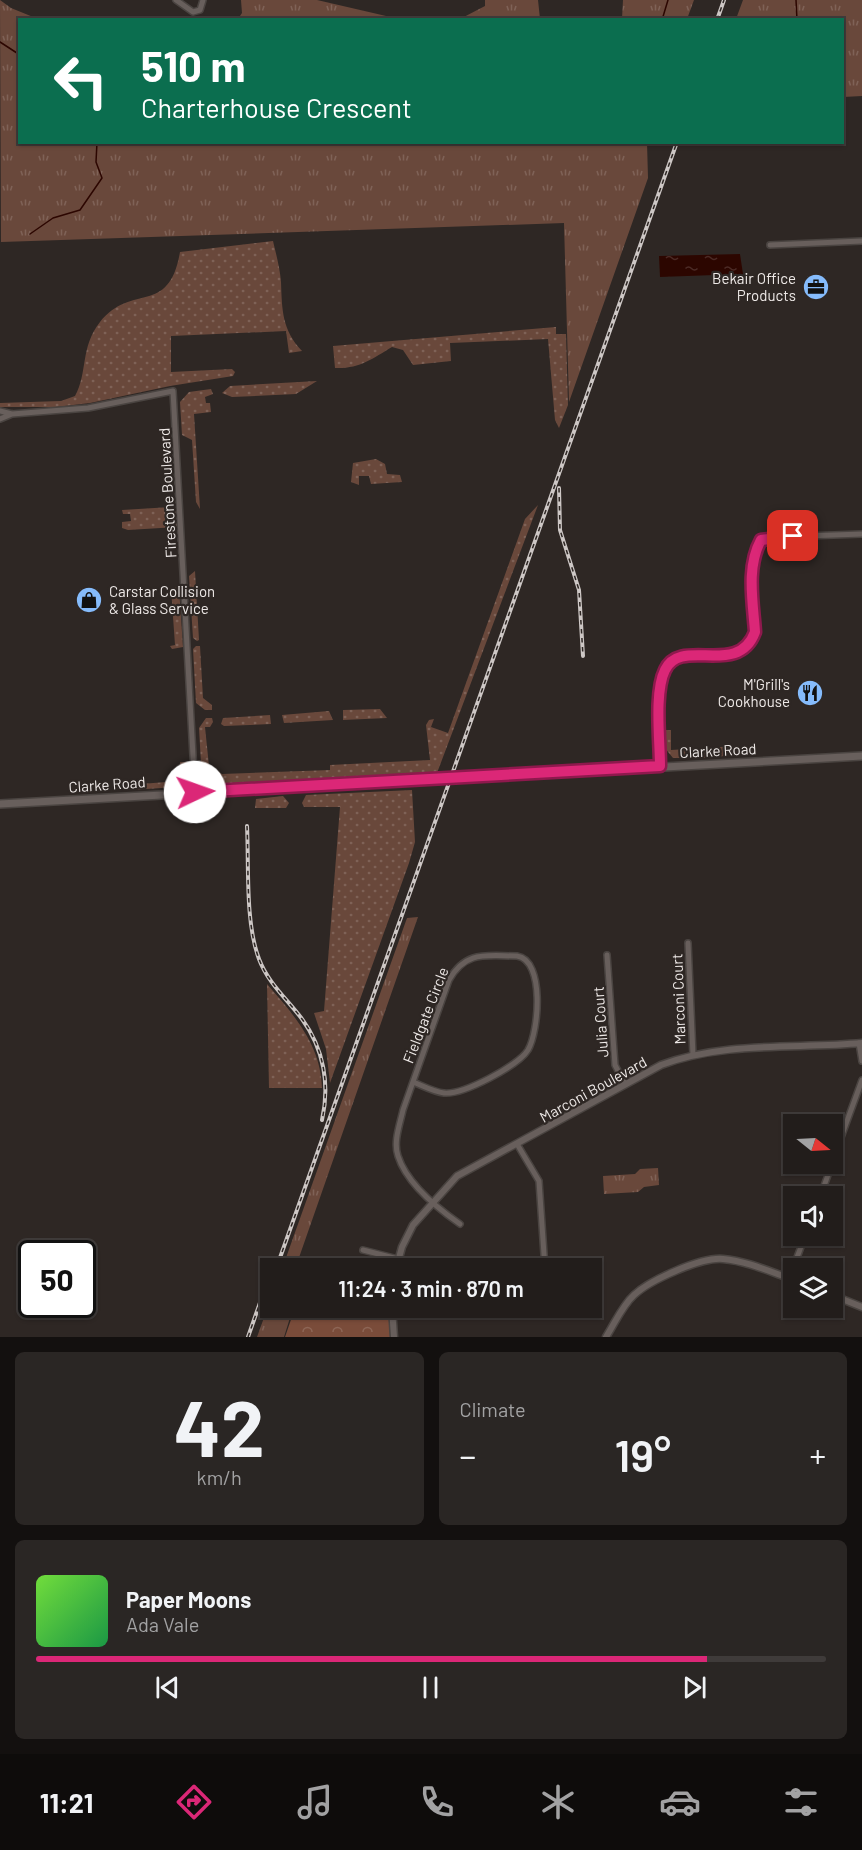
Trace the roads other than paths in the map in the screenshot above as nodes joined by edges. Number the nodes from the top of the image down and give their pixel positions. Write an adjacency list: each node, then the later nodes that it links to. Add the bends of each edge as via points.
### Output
1 (176, 0): 2 (street, via 193,12 200,10)
2 (203, 0)
3 (862, 241): 4 (street)
4 (770, 245)
5 (0, 411): 6 (street, Firestone Boulevard)
6 (12, 414): 7 (street, Firestone Boulevard); 11 (street, Firestone Boulevard, via 87,408 173,391)
7 (0, 419)
8 (862, 534): 10 (street, via 761,540 752,562 755,632 751,643 738,654 678,657 666,667 661,682)
9 (862, 756): 10 (main road, Clarke Road)
10 (660, 766): 11 (main road, Clarke Road)
11 (195, 792): 12 (main road, Clarke Road)
12 (0, 804)
13 (688, 943): 16 (street, Marconi Court)
14 (607, 955): 20 (street, Julia Court, via 615,1065)
15 (861, 1043): 16 (street, Marconi Boulevard, via 720,1050); 17 (street)
16 (693, 1055): 20 (street, Marconi Boulevard, via 661,1065)
17 (862, 1060)
18 (862, 1080): 21 (street)
19 (413, 1082): 19 (street, Fieldgate Circle, via 457,965 471,957 517,956 531,963 537,1011 535,1035 527,1052 463,1092 443,1094); 23 (street, Fieldgate Circle, via 397,1137 398,1155 408,1177)
20 (625, 1084): 22 (street, Marconi Boulevard)
21 (843, 1133)
22 (517, 1144): 23 (street, Marconi Boulevard, via 457,1176); 28 (street, via 539,1181)
23 (432, 1201): 24 (street, Fieldgate Circle); 27 (street, Marconi Boulevard, via 413,1225)
24 (460, 1224)
25 (363, 1250): 26 (street)
26 (394, 1258)
27 (398, 1258)
28 (544, 1258)
29 (783, 1276): 34 (street, via 740,1262 704,1261 652,1282 634,1295)
30 (843, 1299): 31 (street)
31 (862, 1307)
32 (393, 1318): 33 (street)
33 (394, 1337)
34 (606, 1337)

